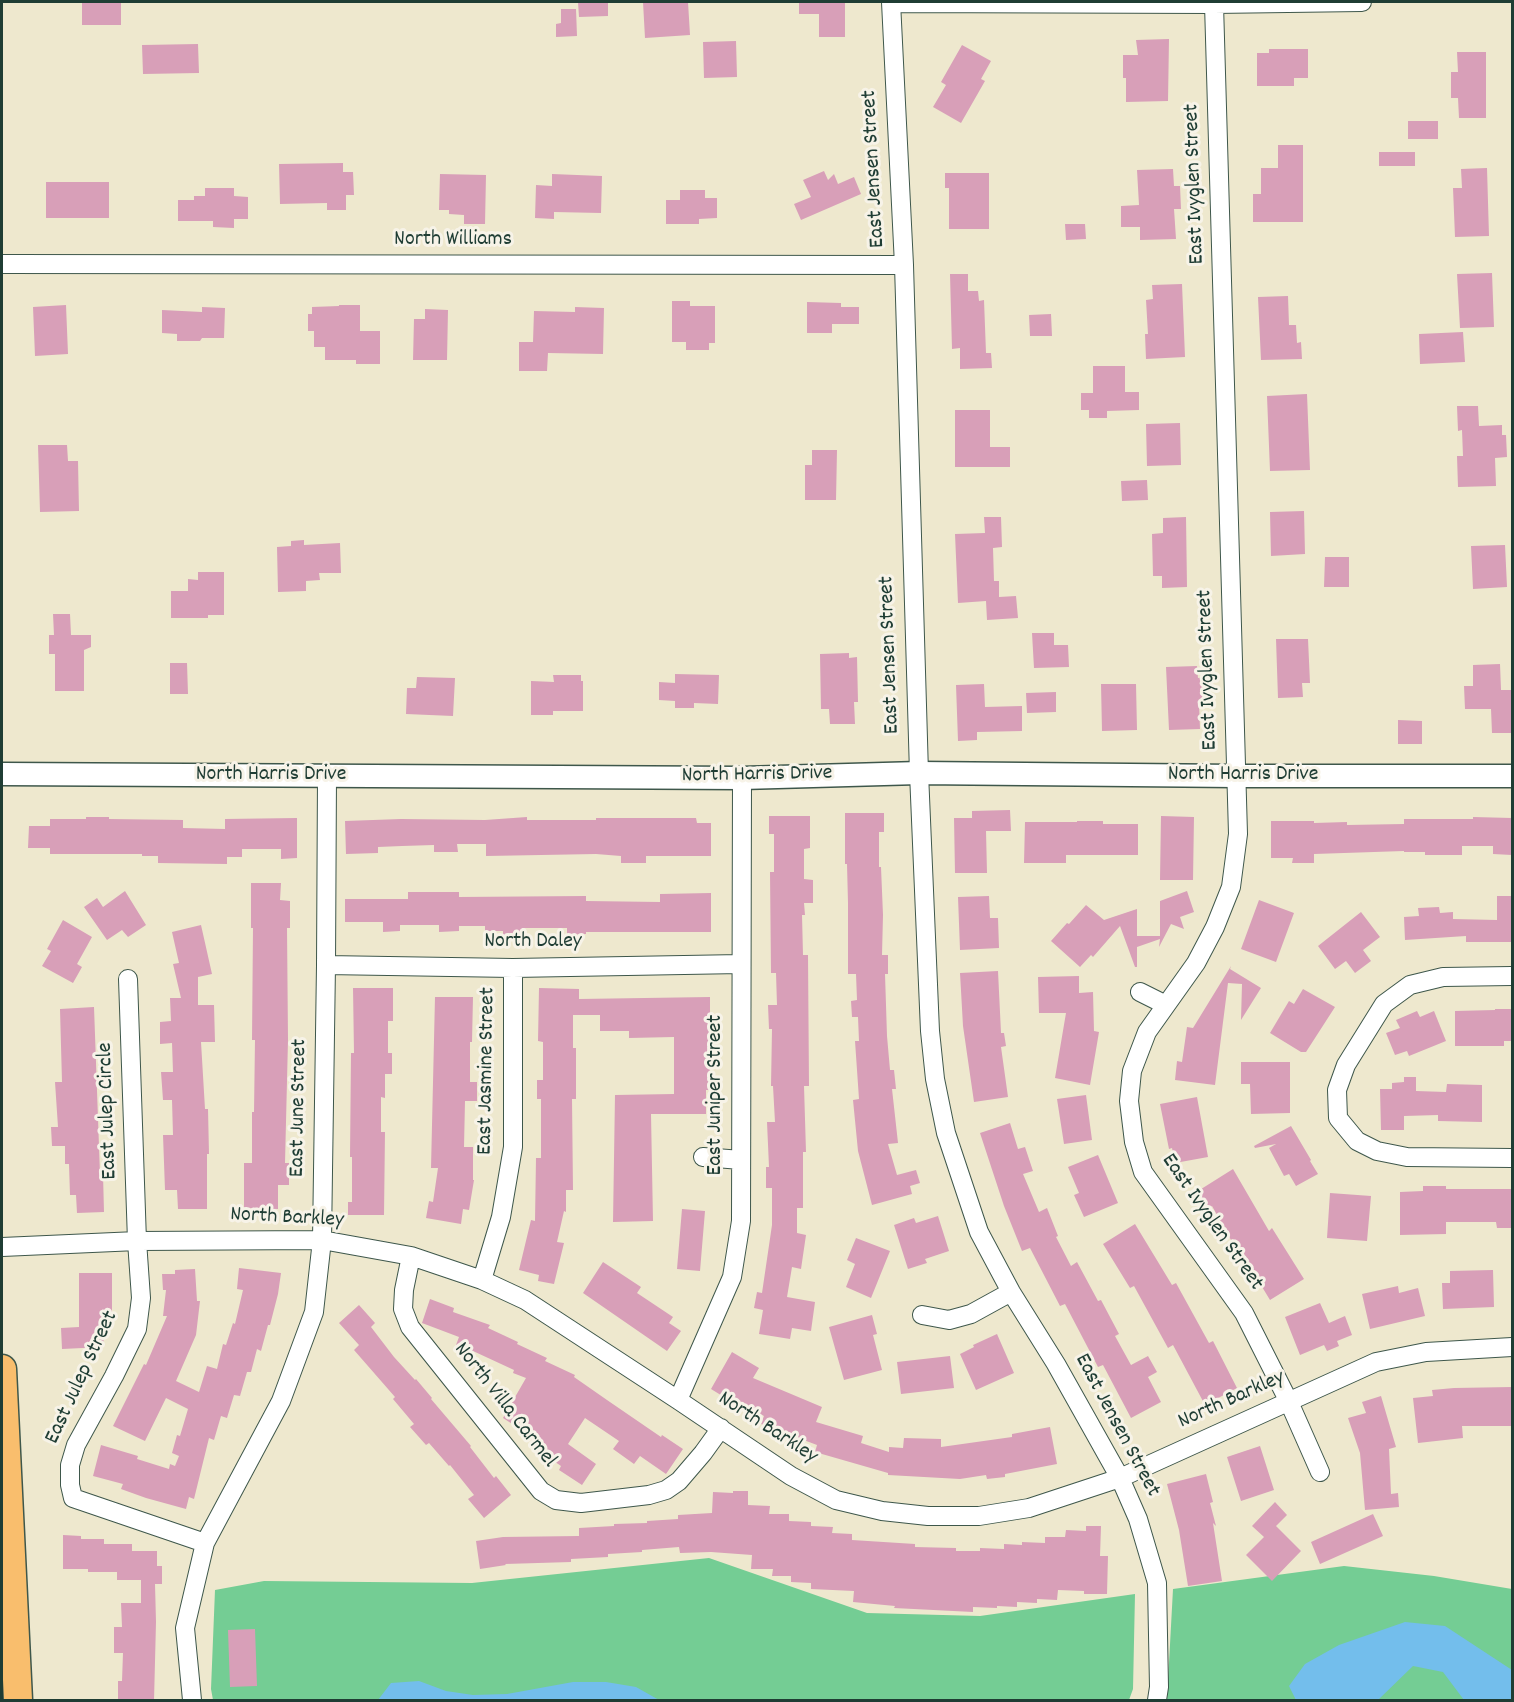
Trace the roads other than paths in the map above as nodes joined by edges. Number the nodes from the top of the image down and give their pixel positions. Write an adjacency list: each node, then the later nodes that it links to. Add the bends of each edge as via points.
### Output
1 (891, 2): 3 (street); 5 (street, East Jensen Street)
2 (1362, 2): 3 (street)
3 (1215, 4): 9 (street, East Ivyglen Street)
4 (2, 264): 5 (street, North Williams)
5 (904, 265): 6 (street, East Jensen Street)
6 (919, 773): 9 (street, North Harris Drive); 11 (street, North Harris Drive); 27 (street, East Jensen Street, via 935,1079 946,1133 979,1232)
7 (2, 774): 8 (street, North Harris Drive)
8 (327, 776): 11 (street, North Harris Drive); 13 (street, East June Street)
9 (1236, 776): 10 (street, North Harris Drive); 18 (street, East Ivyglen Street, via 1238,834 1231,887 1196,963)
10 (1512, 776)
11 (742, 778): 12 (street, East Juniper Street)
12 (741, 964): 14 (street, North Daley); 21 (street, East Juniper Street)
13 (327, 965): 14 (street, North Daley); 22 (street, East June Street)
14 (513, 968): 26 (street, East Jasmine Street, via 513,1147 501,1217)
15 (1512, 976): 20 (street, via 1443,977 1410,985 1384,1004 1346,1065 1337,1090 1338,1118 1357,1141 1377,1151 1407,1157)
16 (128, 979): 23 (street, East Julep Circle)
17 (1140, 992): 18 (street)
18 (1166, 1005): 32 (street, East Ivyglen Street, via 1147,1032 1131,1071 1129,1101 1143,1173 1244,1313)
19 (703, 1157): 21 (street)
20 (1512, 1158)
21 (741, 1160): 31 (street, East Juniper Street, via 741,1221 732,1277)
22 (322, 1240): 23 (street, North Barkley); 25 (street, North Barkley); 37 (street, East June Street, via 314,1312 281,1401)
23 (137, 1241): 24 (street, North Barkley); 37 (street, East Julep Street, via 141,1298 137,1329 76,1445 70,1485 73,1498)
24 (2, 1247)
25 (411, 1256): 26 (street, North Barkley); 33 (street, North Villa Carmel, via 403,1310 410,1327 541,1491 556,1500 580,1503 666,1490 680,1481)
26 (482, 1280): 31 (street, North Barkley, via 525,1300)
27 (1011, 1292): 28 (street, via 971,1314 949,1320); 35 (street, East Jensen Street)
28 (922, 1315)
29 (1512, 1347): 32 (street, North Barkley, via 1426,1352 1376,1362)
30 (2, 1369): 36 (main road)
31 (678, 1400): 33 (street, North Barkley)
32 (1289, 1402): 34 (street, East Ivyglen Street); 35 (street, North Barkley)
33 (721, 1428): 35 (street, North Barkley, via 791,1476 836,1500 882,1511 979,1516 1029,1508)
34 (1320, 1472)
35 (1120, 1478): 40 (street, East Jensen Street, via 1138,1519 1157,1583)
36 (5, 1509): 38 (main road)
37 (205, 1543): 39 (street, East June Street, via 185,1628)
38 (18, 1701)
39 (192, 1701)
40 (1157, 1701)

